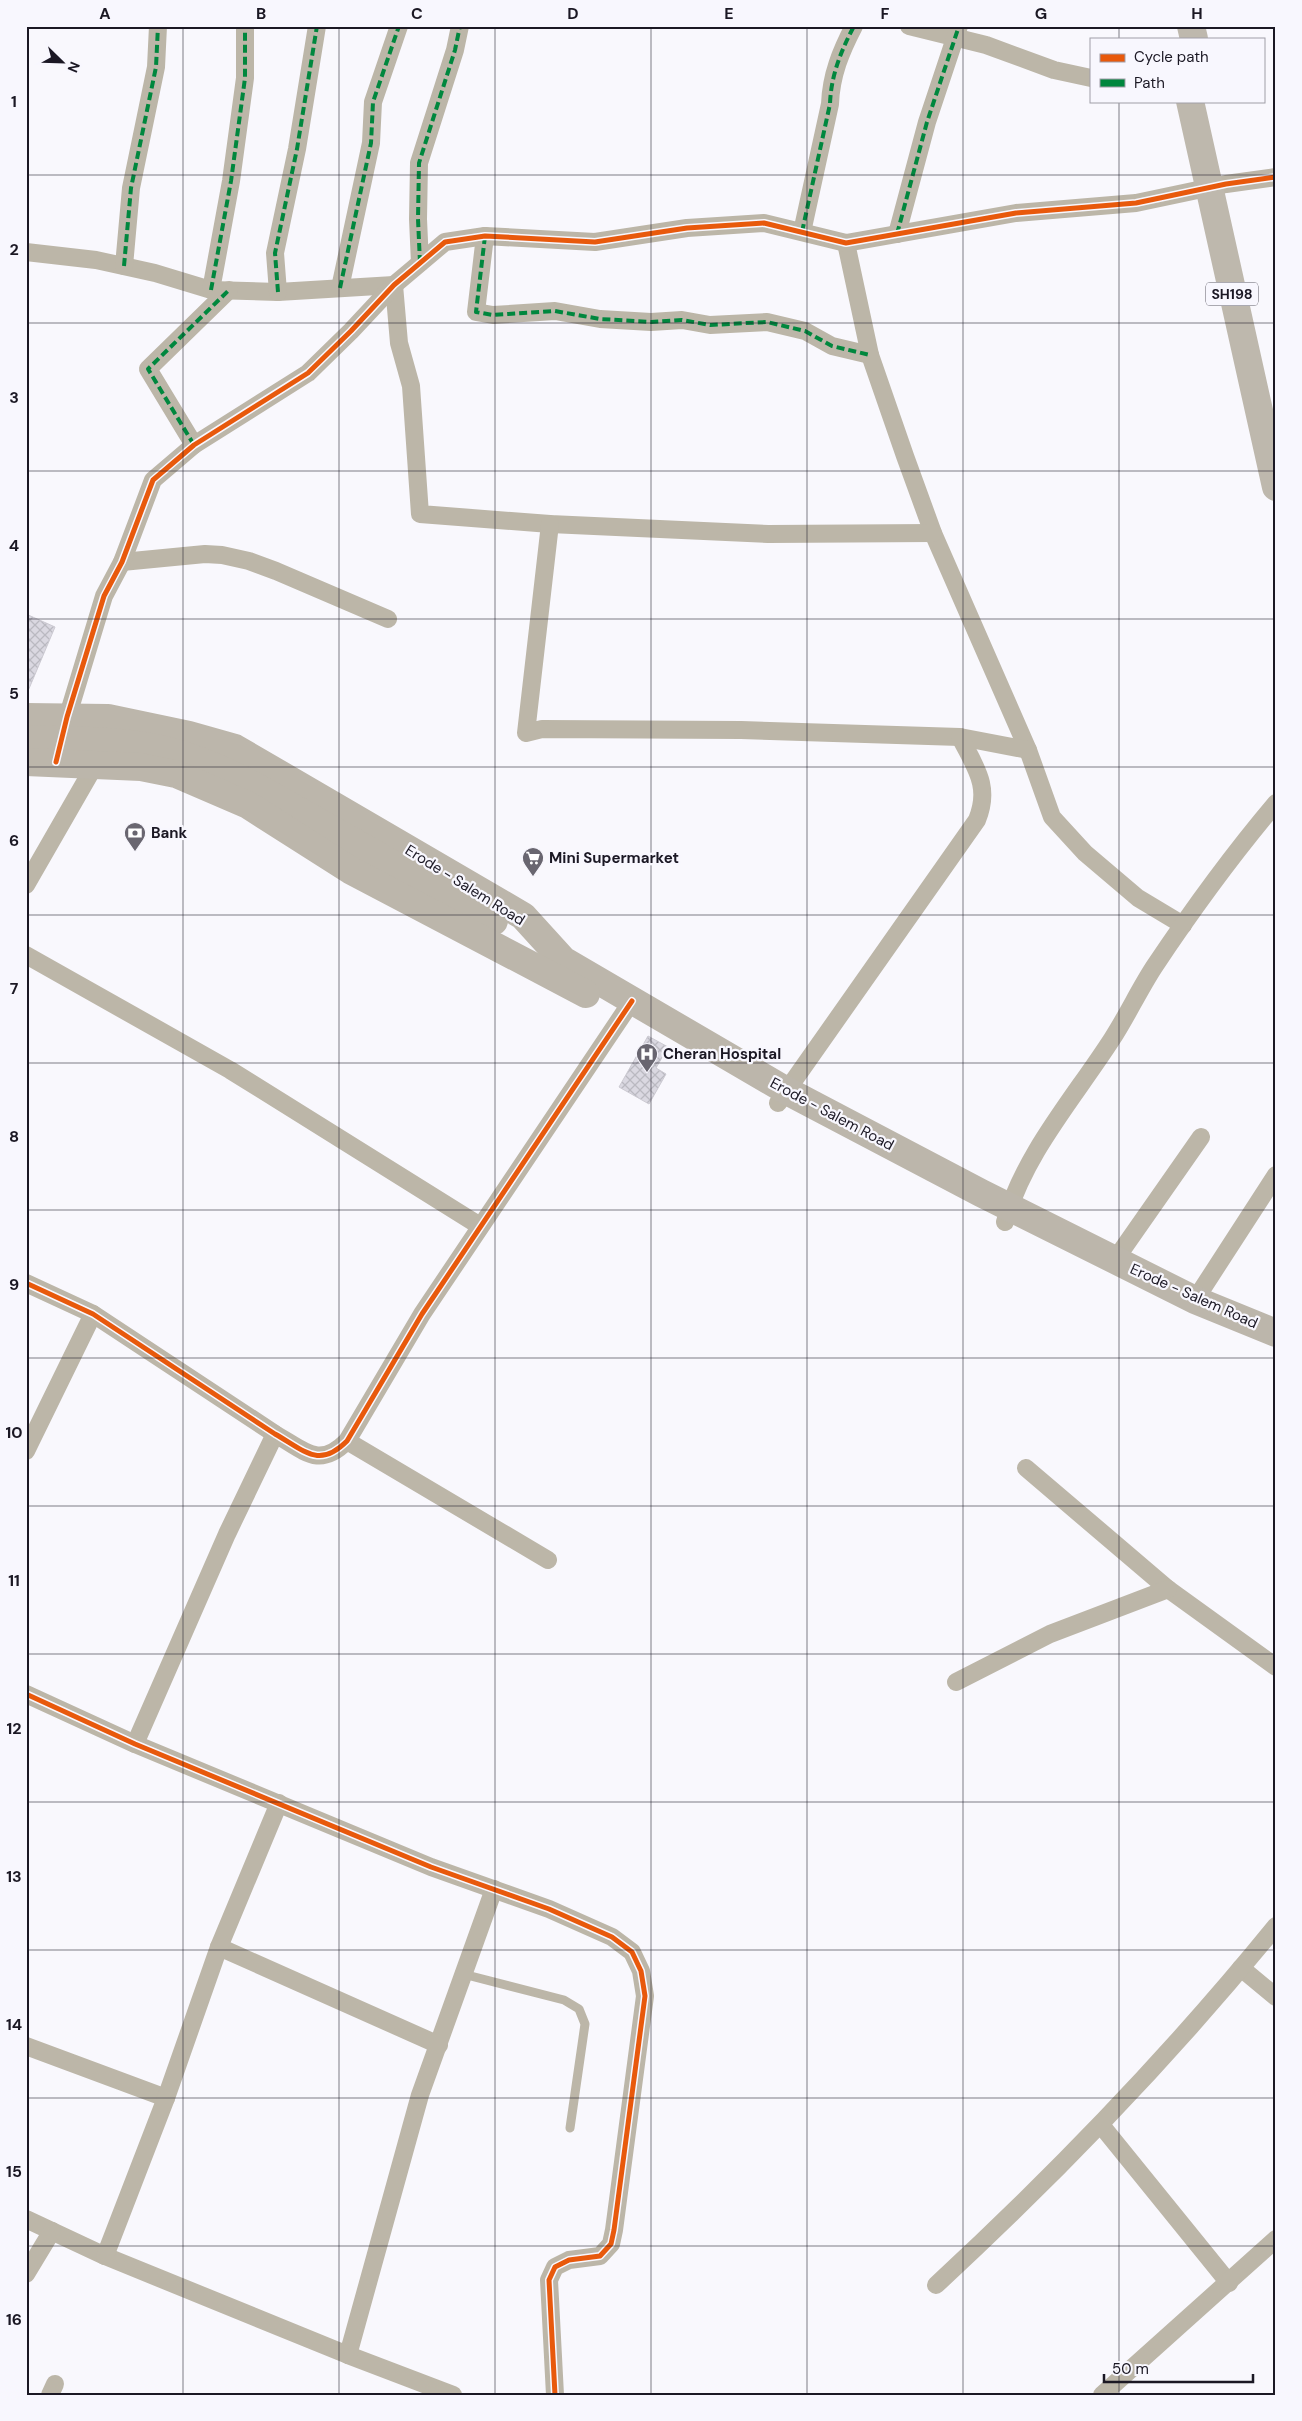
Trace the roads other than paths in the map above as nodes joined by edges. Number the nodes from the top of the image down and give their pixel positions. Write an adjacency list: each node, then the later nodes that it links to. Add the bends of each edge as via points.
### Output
1 (158, 26): 20 (street, via 156,67 131,188)
2 (245, 26): 23 (street, via 245,78)
3 (317, 26): 24 (street, via 296,157 276,253)
4 (399, 26): 22 (street, via 374,102 371,143)
5 (460, 26): 19 (street, via 419,163)
6 (854, 26): 14 (street, via 830,85 830,104)
7 (909, 26): 8 (street)
8 (958, 32): 9 (street, via 1054,70); 15 (street, via 927,122)
9 (1090, 78)
10 (1190, 102): 13 (main road, SH198)
11 (1208, 102): 13 (main road, SH198)
12 (1276, 177): 13 (street)
13 (1217, 185): 15 (street, via 1136,204 1016,213); 26 (main road, SH198); 28 (main road, SH198)
14 (802, 232): 16 (street, via 764,223 688,228 595,242); 17 (street)
15 (897, 234): 17 (street)
16 (485, 236): 19 (street, via 445,242); 25 (street, via 476,312 493,315 554,311 600,319 682,320 710,325 767,322 805,331 832,346)
17 (846, 243): 25 (street)
18 (26, 252): 20 (street)
19 (420, 263): 21 (street)
20 (124, 266): 23 (street)
21 (394, 285): 22 (street); 27 (street, via 308,372); 29 (street, via 399,343 411,386 420,514)
22 (340, 288): 24 (street)
23 (220, 290): 24 (street); 27 (street, via 148,369)
24 (278, 292)
25 (870, 354): 30 (street)
26 (1276, 407)
27 (194, 445): 31 (street, via 153,480)
28 (1276, 487)
29 (550, 524): 30 (street, via 768,534); 36 (street, via 526,733 542,729 741,730)
30 (933, 532): 38 (street)
31 (122, 562): 32 (street, via 205,554 249,561); 34 (street, via 104,596)
32 (388, 619)
33 (26, 717): 34 (highway, Erode - Salem Road)
34 (67, 717): 35 (highway, Erode - Salem Road); 40 (street)
35 (108, 718): 41 (street); 46 (highway, Erode - Salem Road, via 235,748 523,916)
36 (960, 737): 38 (street); 48 (street, via 984,793 976,820)
37 (26, 739): 46 (highway, via 115,743 172,752 259,786)
38 (1028, 750): 44 (street, via 1052,817 1085,854 1138,898)
39 (26, 762): 40 (highway, Erode - Salem Road)
40 (56, 762): 41 (highway, Erode - Salem Road)
41 (97, 764): 43 (street); 47 (highway, Erode - Salem Road, via 176,774 248,804 350,870)
42 (1276, 803): 44 (street)
43 (26, 886)
44 (1182, 925): 51 (street, via 1112,1038 1042,1141)
45 (26, 955): 52 (street, via 230,1070)
46 (563, 960): 47 (highway, Erode - Salem Road)
47 (627, 1007): 48 (highway, Erode - Salem Road); 52 (street)
48 (782, 1097): 51 (highway, Erode - Salem Road)
49 (1201, 1137): 53 (street)
50 (1276, 1176): 55 (street)
51 (1007, 1214): 53 (highway, Erode - Salem Road); 58 (highway, Erode - Salem Road, via 1190,1314)
52 (480, 1226): 60 (street, via 422,1314)
53 (1115, 1260): 55 (highway, Erode - Salem Road)
54 (26, 1283): 56 (street)
55 (1196, 1300): 57 (highway, Erode - Salem Road)
56 (93, 1314): 59 (street); 61 (street)
57 (1276, 1333)
58 (1276, 1350)
59 (275, 1434): 60 (street, via 306,1452 327,1456); 68 (street, via 226,1534)
60 (347, 1441): 63 (street)
61 (26, 1451)
62 (1026, 1468): 64 (street)
63 (548, 1560)
64 (1168, 1589): 65 (street); 66 (street, via 1050,1634)
65 (1276, 1667)
66 (956, 1682)
67 (26, 1694): 68 (street)
68 (135, 1744): 69 (street)
69 (279, 1804): 70 (street); 72 (street)
70 (494, 1889): 74 (street); 90 (street, via 612,1937 632,1952 641,1971 645,1996 611,2244 600,2256 569,2260 555,2267 550,2280)
71 (1276, 1926): 73 (street)
72 (219, 1947): 76 (street); 78 (street)
73 (1240, 1968): 75 (street); 79 (street)
74 (463, 1974): 76 (street); 80 (lane, via 564,2000 579,2009 585,2024)
75 (1276, 1997)
76 (438, 2045): 88 (street, via 420,2095)
77 (26, 2046): 78 (street)
78 (166, 2098): 84 (street)
79 (1101, 2125): 86 (street); 87 (street)
80 (570, 2128)
81 (26, 2219): 82 (street)
82 (52, 2231): 84 (street); 85 (street)
83 (1276, 2239): 86 (street)
84 (105, 2256): 88 (street)
85 (26, 2274)
86 (1229, 2283): 91 (street)
87 (936, 2285)
88 (348, 2356): 89 (street)
89 (452, 2395)
90 (556, 2395)
91 (1102, 2395)

